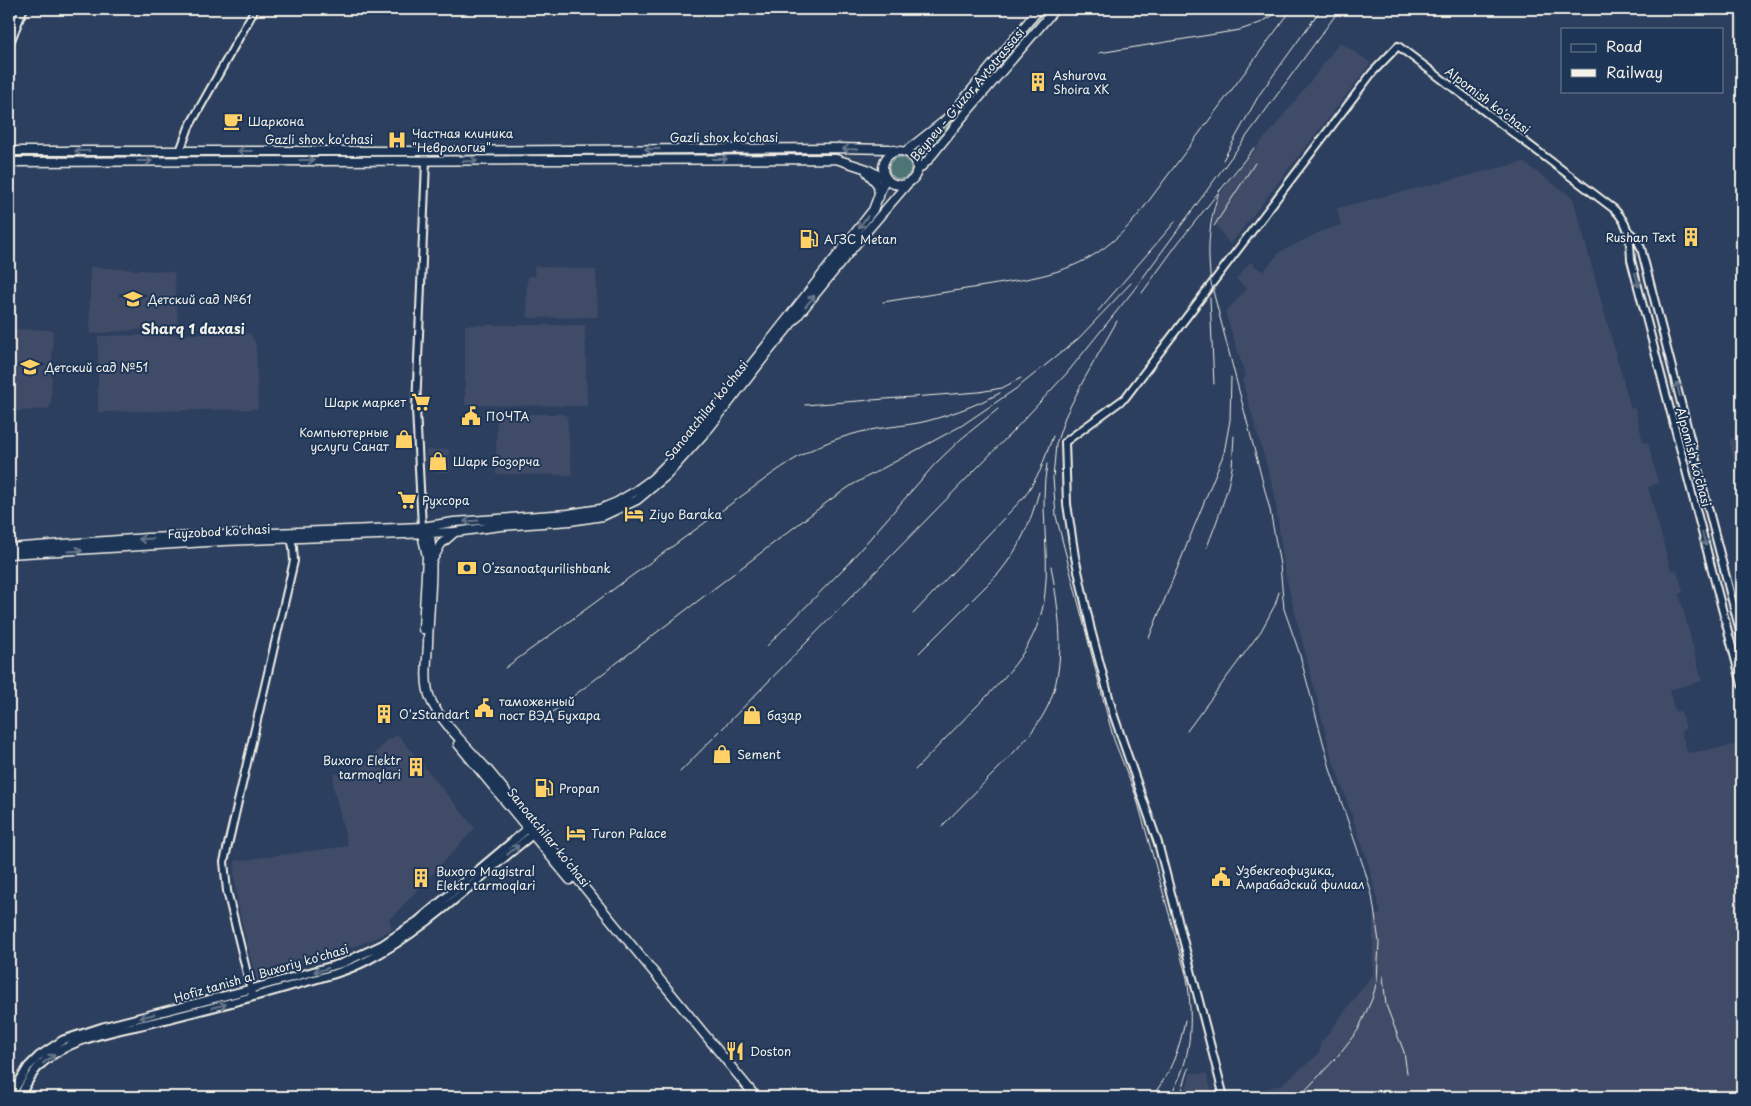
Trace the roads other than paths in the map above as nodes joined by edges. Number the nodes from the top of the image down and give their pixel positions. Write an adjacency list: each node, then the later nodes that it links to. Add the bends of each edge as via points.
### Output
1 (14, 9): 6 (main road)
2 (23, 9): 7 (main road)
3 (255, 9): 11 (street, via 189,127)
4 (1039, 9): 9 (main road, Beyneu - G'uzor Avtotrassasi)
5 (1055, 9): 16 (main road, Beyneu - G'uzor Avtotrassasi)
6 (9, 20)
7 (9, 44)
8 (972, 77): 9 (main road)
9 (972, 90): 12 (main road, Beyneu - G'uzor Avtotrassasi, via 943,122)
10 (9, 151): 11 (main road, Gazli shox ko'chasi, one-way to 10)
11 (180, 151): 12 (main road, Gazli shox ko'chasi, one-way to 11, via 837,148)
12 (901, 151): 16 (main road, via 914,160); 17 (main road, via 888,156 884,162)
13 (426, 161): 14 (main road, Gazli shox ko'chasi, one-way to 13); 15 (main road, Gazli shox ko'chasi, one-way to 15, via 836,159); 23 (street, via 416,409)
14 (9, 162)
15 (860, 166): 17 (main road, Gazli shox ko'chasi); 19 (main road, via 878,185)
16 (916, 172): 18 (main road)
17 (886, 179): 18 (main road, via 898,185); 19 (main road)
18 (910, 182): 21 (main road, Sanoatchilar ko'chasi, one-way to 18)
19 (879, 197): 21 (main road, one-way to 21, via 873,210)
20 (1629, 232): 32 (street, Alpomish ko'chasi, one-way to 20, via 1641,248); 33 (street, Alpomish ko'chasi, one-way to 33, via 1631,260); 40 (street, Alpomish ko'chasi, via 1614,208 1398,46 1372,73 1125,398 1065,442 1075,557 1091,630 1114,716 1158,843)
21 (767, 348): 22 (main road, Sanoatchilar ko'chasi, one-way to 22, via 706,422 652,479 617,502 600,509 568,514); 25 (main road, Sanoatchilar ko'chasi, via 710,428 666,476 637,500 603,516)
22 (454, 522): 23 (main road, Sanoatchilar ko'chasi); 24 (main road)
23 (422, 530): 26 (main road, Fayzobod ko'chasi); 27 (main road, Fayzobod ko'chasi); 31 (main road, Sanoatchilar ko'chasi)
24 (442, 532): 25 (main road, Sanoatchilar ko'chasi); 26 (main road, Sanoatchilar ko'chasi); 28 (main road)
25 (455, 532): 31 (main road)
26 (430, 533): 28 (main road, Sanoatchilar ko'chasi)
27 (290, 536): 29 (main road, one-way to 29, via 147,538); 30 (main road, Fayzobod ko'chasi, one-way to 27); 35 (street, via 293,564 224,862 227,891)
28 (432, 547): 31 (main road, Sanoatchilar ko'chasi)
29 (9, 548)
30 (9, 554)
31 (430, 557): 34 (main road, Sanoatchilar ko'chasi, via 427,685 430,699)
32 (1742, 640)
33 (1742, 685)
34 (532, 829): 35 (main road, Hofiz tanish al Buxoriy ko'chasi, via 418,921 382,945 343,964); 38 (main road, Sanoatchilar ko'chasi); 39 (main road, Sanoatchilar ko'chasi)
35 (251, 993): 36 (main road, Hofiz tanish al Buxoriy ko'chasi, one-way to 36, via 103,1027 63,1040 28,1067); 37 (main road, Hofiz tanish al Buxoriy ko'chasi, one-way to 35, via 40,1065 74,1044)
36 (10, 1097)
37 (20, 1097)
38 (751, 1097)
39 (756, 1097)
40 (1224, 1097)

